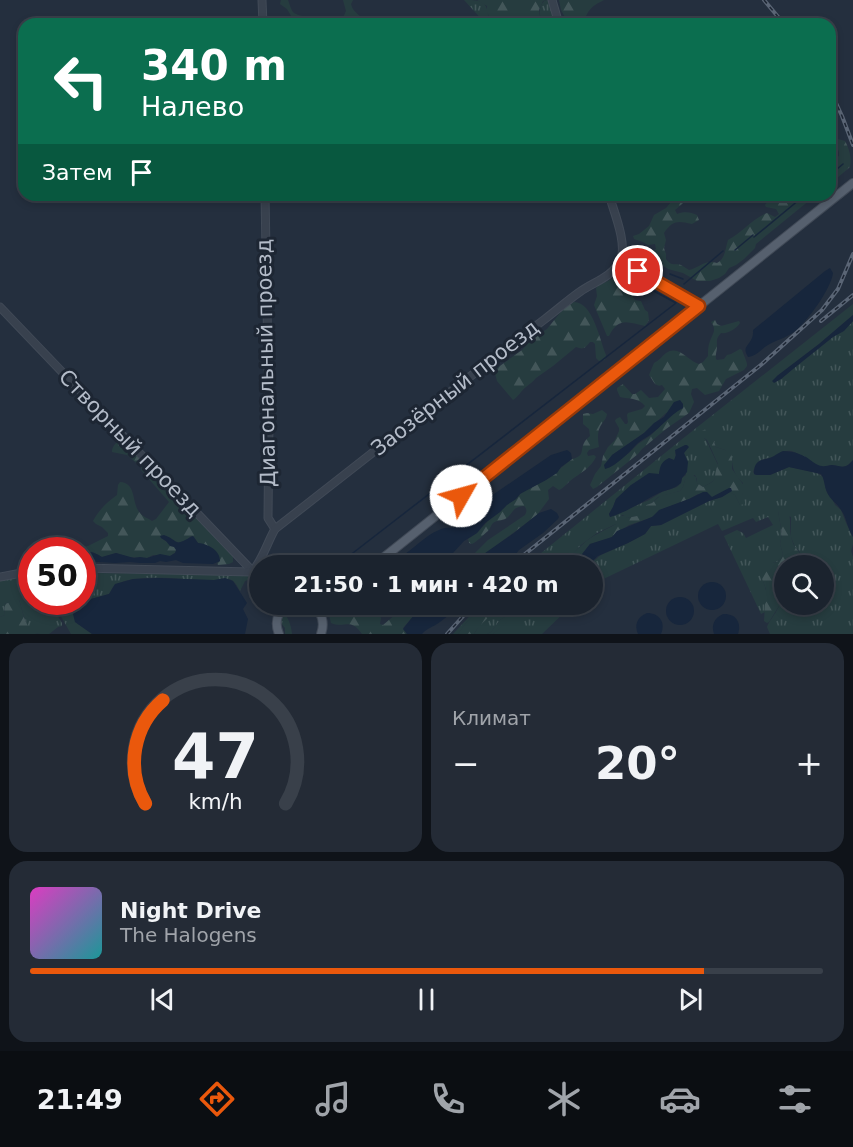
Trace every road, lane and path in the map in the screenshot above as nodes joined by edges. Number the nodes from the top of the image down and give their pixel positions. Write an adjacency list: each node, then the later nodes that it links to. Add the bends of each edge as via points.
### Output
1 (262, 0): 3 (street)
2 (552, 0): 4 (street)
3 (263, 18)
4 (557, 18)
5 (853, 183): 6 (main road)
6 (836, 197)
7 (265, 201): 13 (street, Диагональный проезд, via 268,518)
8 (611, 201): 10 (street, via 622,241)
9 (830, 201): 11 (main road)
10 (620, 261): 11 (street); 13 (street, Заозёрный проезд, via 607,276 506,348)
11 (699, 306): 15 (main road)
12 (0, 307): 17 (street, Створный проезд)
13 (275, 529): 14 (street, Заозёрный проезд)
14 (262, 555)
15 (387, 555)
16 (96, 568): 18 (street)
17 (249, 569)
18 (249, 572)
19 (18, 573): 20 (street)
20 (0, 576)
21 (278, 615): 23 (main road)
22 (321, 615): 24 (main road)
23 (279, 634)
24 (321, 634)

